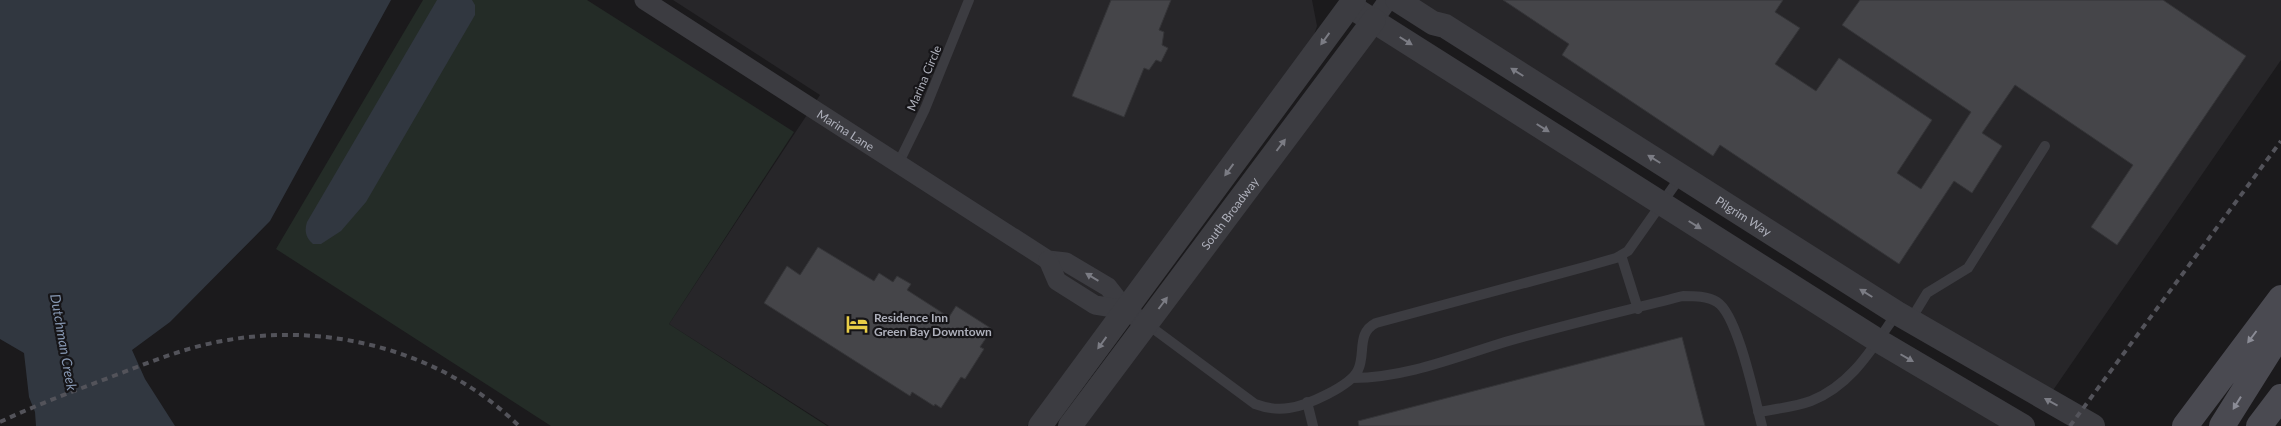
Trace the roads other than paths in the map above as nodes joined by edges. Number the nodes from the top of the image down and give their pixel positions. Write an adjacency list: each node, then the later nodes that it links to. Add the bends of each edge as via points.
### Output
1 (644, 0): 10 (street, Marina Lane)
2 (969, 0): 10 (lane, Marina Circle, via 925,108)
3 (1388, 0): 7 (street, South Broadway)
4 (1397, 0): 8 (street, Pilgrim Way, via 1433,23)
5 (1429, 0): 8 (street)
6 (1348, 2): 7 (street); 16 (street, South Broadway, one-way to 16)
7 (1374, 20): 12 (street, one-way to 12); 18 (street, South Broadway, one-way to 7)
8 (1445, 26): 11 (street, Pilgrim Way, one-way to 8)
9 (2044, 146): 17 (lane, via 1968,268 1927,293)
10 (898, 164): 16 (street, Marina Lane, via 1048,260 1057,280 1095,305)
11 (1681, 176): 12 (lane); 17 (street, Pilgrim Way, one-way to 11)
12 (1661, 203): 13 (lane, via 1635,243); 20 (street, one-way to 20)
13 (1621, 255): 15 (lane); 21 (lane, via 1367,327 1359,368)
14 (2281, 298): 31 (main road, one-way to 31)
15 (1638, 309): 21 (lane, via 1527,336 1402,372 1374,378); 24 (lane, via 1683,296 1698,296 1717,302 1727,312 1736,333)
16 (1126, 310): 18 (street, Marina Lane); 25 (street, South Broadway, one-way to 25)
17 (1904, 317): 20 (lane); 30 (street, Pilgrim Way, one-way to 17)
18 (1147, 324): 23 (lane, via 1255,404 1277,409); 26 (street, South Broadway)
19 (2281, 332): 32 (main road, one-way to 32)
20 (1877, 340): 24 (lane, via 1857,369 1835,389 1810,401); 29 (street, one-way to 29)
21 (1353, 378): 23 (lane)
22 (2281, 397): 33 (main road)
23 (1307, 402): 27 (lane)
24 (1758, 412): 28 (lane)
25 (1040, 426)
26 (1070, 426)
27 (1313, 426)
28 (1762, 426)
29 (2023, 426)
30 (2093, 426)
31 (2185, 426)
32 (2222, 426)
33 (2259, 426)

